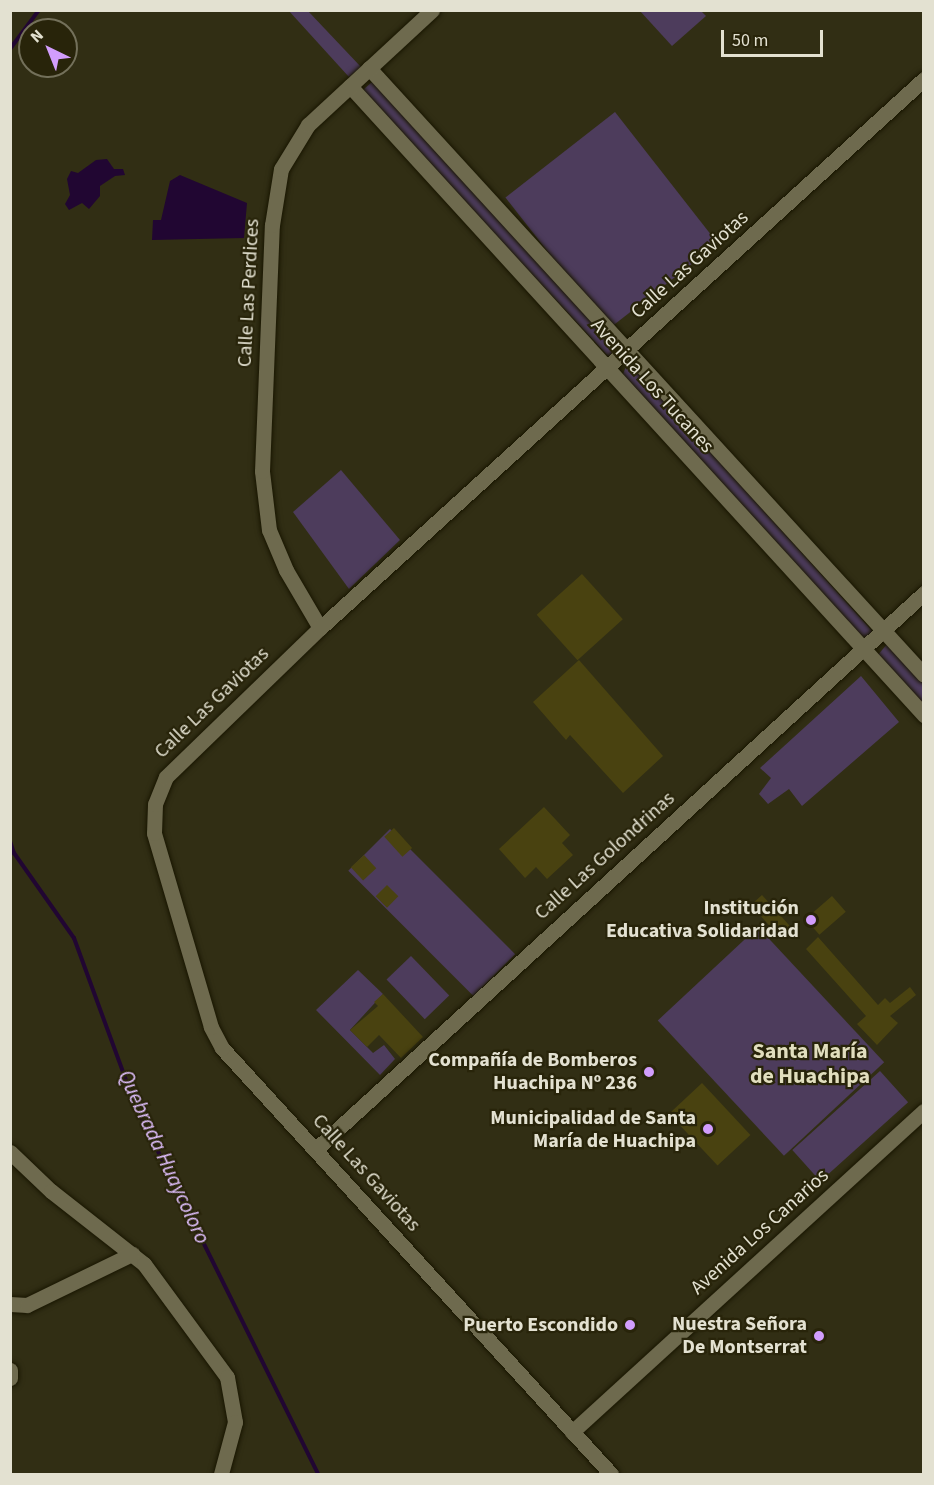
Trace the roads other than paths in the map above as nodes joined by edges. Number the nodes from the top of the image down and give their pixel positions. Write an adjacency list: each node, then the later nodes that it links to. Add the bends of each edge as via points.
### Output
1 (432, 10): 2 (street, Calle Las Perdices)
2 (369, 68): 4 (street, Calle Las Perdices); 5 (street, Avenida Los Tucanes)
3 (924, 79): 5 (street, Calle Las Gaviotas)
4 (350, 86): 6 (street, Avenida Los Tucanes); 8 (street, Calle Las Perdices, via 308,125 281,169 272,225 262,471 268,530)
5 (628, 350): 6 (street, Calle Las Gaviotas); 9 (street, Avenida Los Tucanes)
6 (608, 368): 8 (street, Calle Las Gaviotas); 10 (street, Avenida Los Tucanes)
7 (924, 594): 9 (street, Calle Las Golondrinas)
8 (320, 628): 14 (street, Calle Las Gaviotas, via 166,777 155,804 154,833 211,1027 222,1048)
9 (883, 631): 10 (street, Calle Las Golondrinas); 11 (street, Avenida Los Tucanes)
10 (863, 649): 12 (street, Avenida Los Tucanes); 14 (street, Calle Las Golondrinas)
11 (924, 675)
12 (924, 715)
13 (924, 1112): 20 (street, Avenida Los Canarios)
14 (316, 1149): 20 (street, Calle Las Gaviotas)
15 (10, 1152): 16 (street, via 51,1191)
16 (132, 1254): 17 (street, via 27,1305); 21 (street, via 192,1326 227,1377 235,1422)
17 (10, 1304)
18 (10, 1370): 19 (street)
19 (10, 1378)
20 (572, 1432): 22 (street, Calle Las Gaviotas)
21 (221, 1474)
22 (611, 1474)

